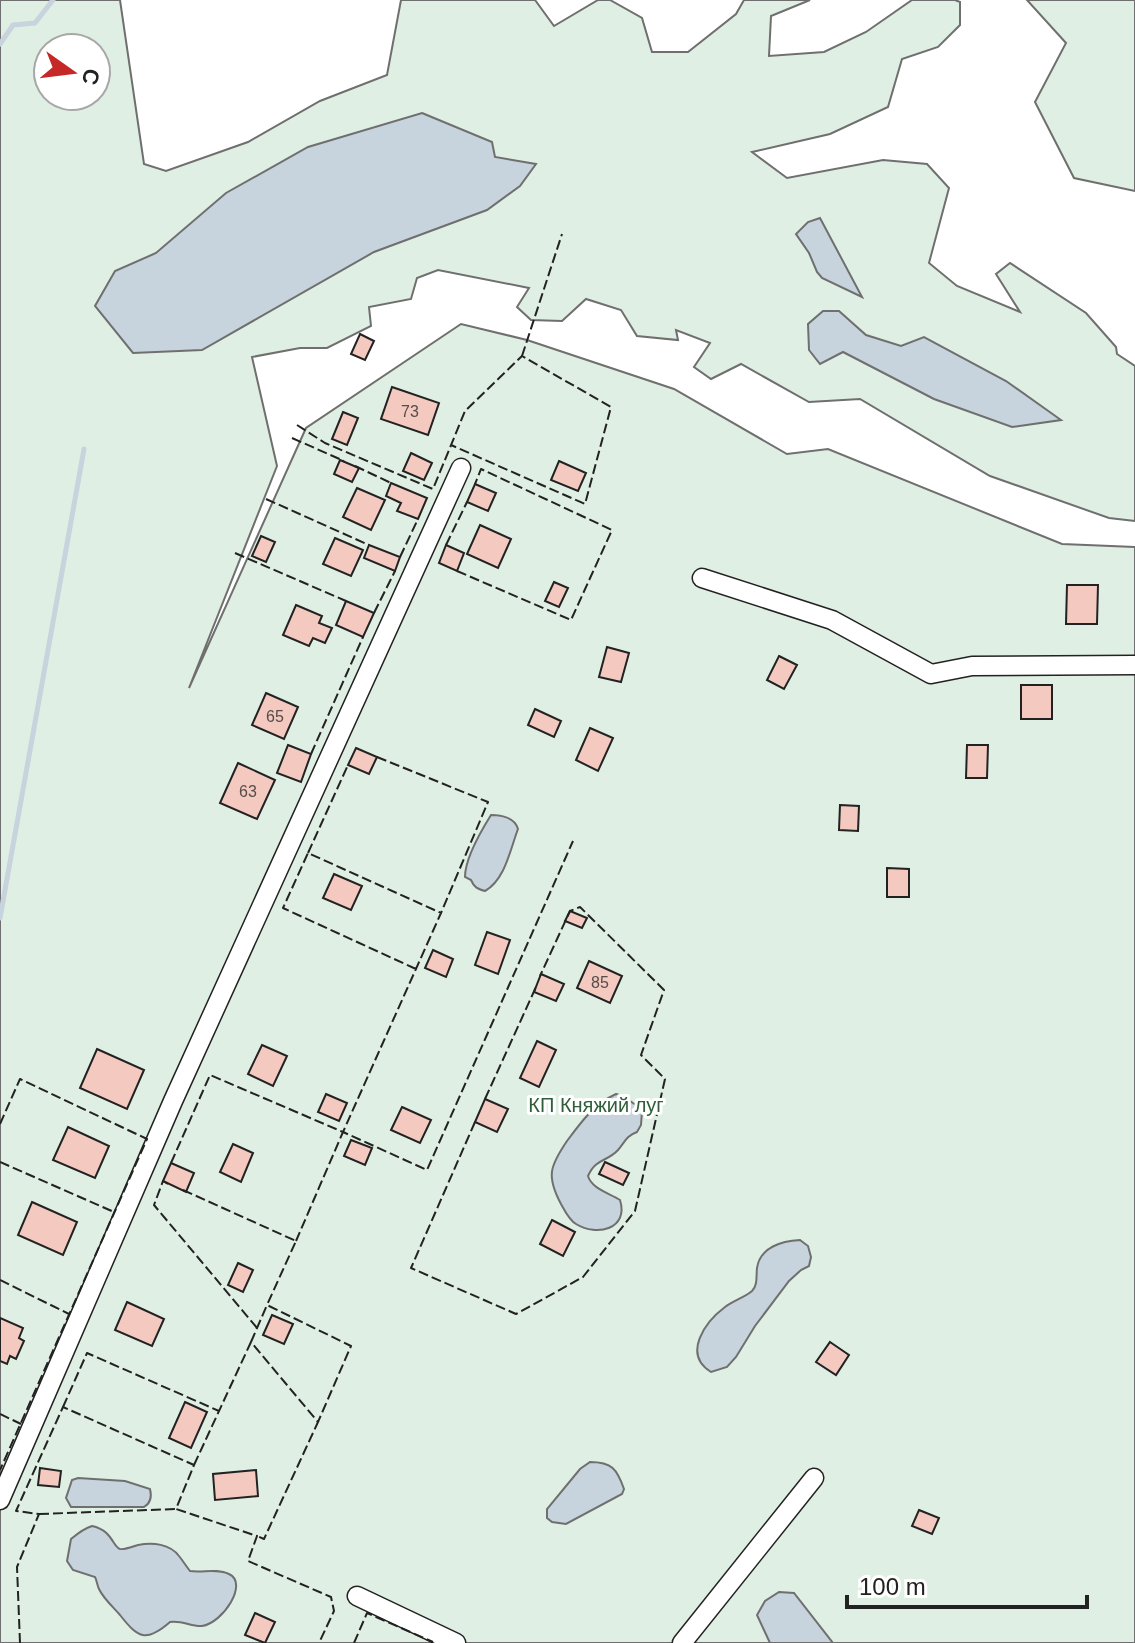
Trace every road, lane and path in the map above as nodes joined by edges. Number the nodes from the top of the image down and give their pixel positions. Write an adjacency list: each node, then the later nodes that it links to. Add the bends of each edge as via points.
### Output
1 (461, 468): 5 (street, via 180,1086)
2 (702, 578): 3 (street, via 832,620 931,674 972,666)
3 (1135, 665)
4 (814, 1478): 8 (street)
5 (0, 1500)
6 (357, 1596): 7 (street)
7 (456, 1643)
8 (682, 1643)

